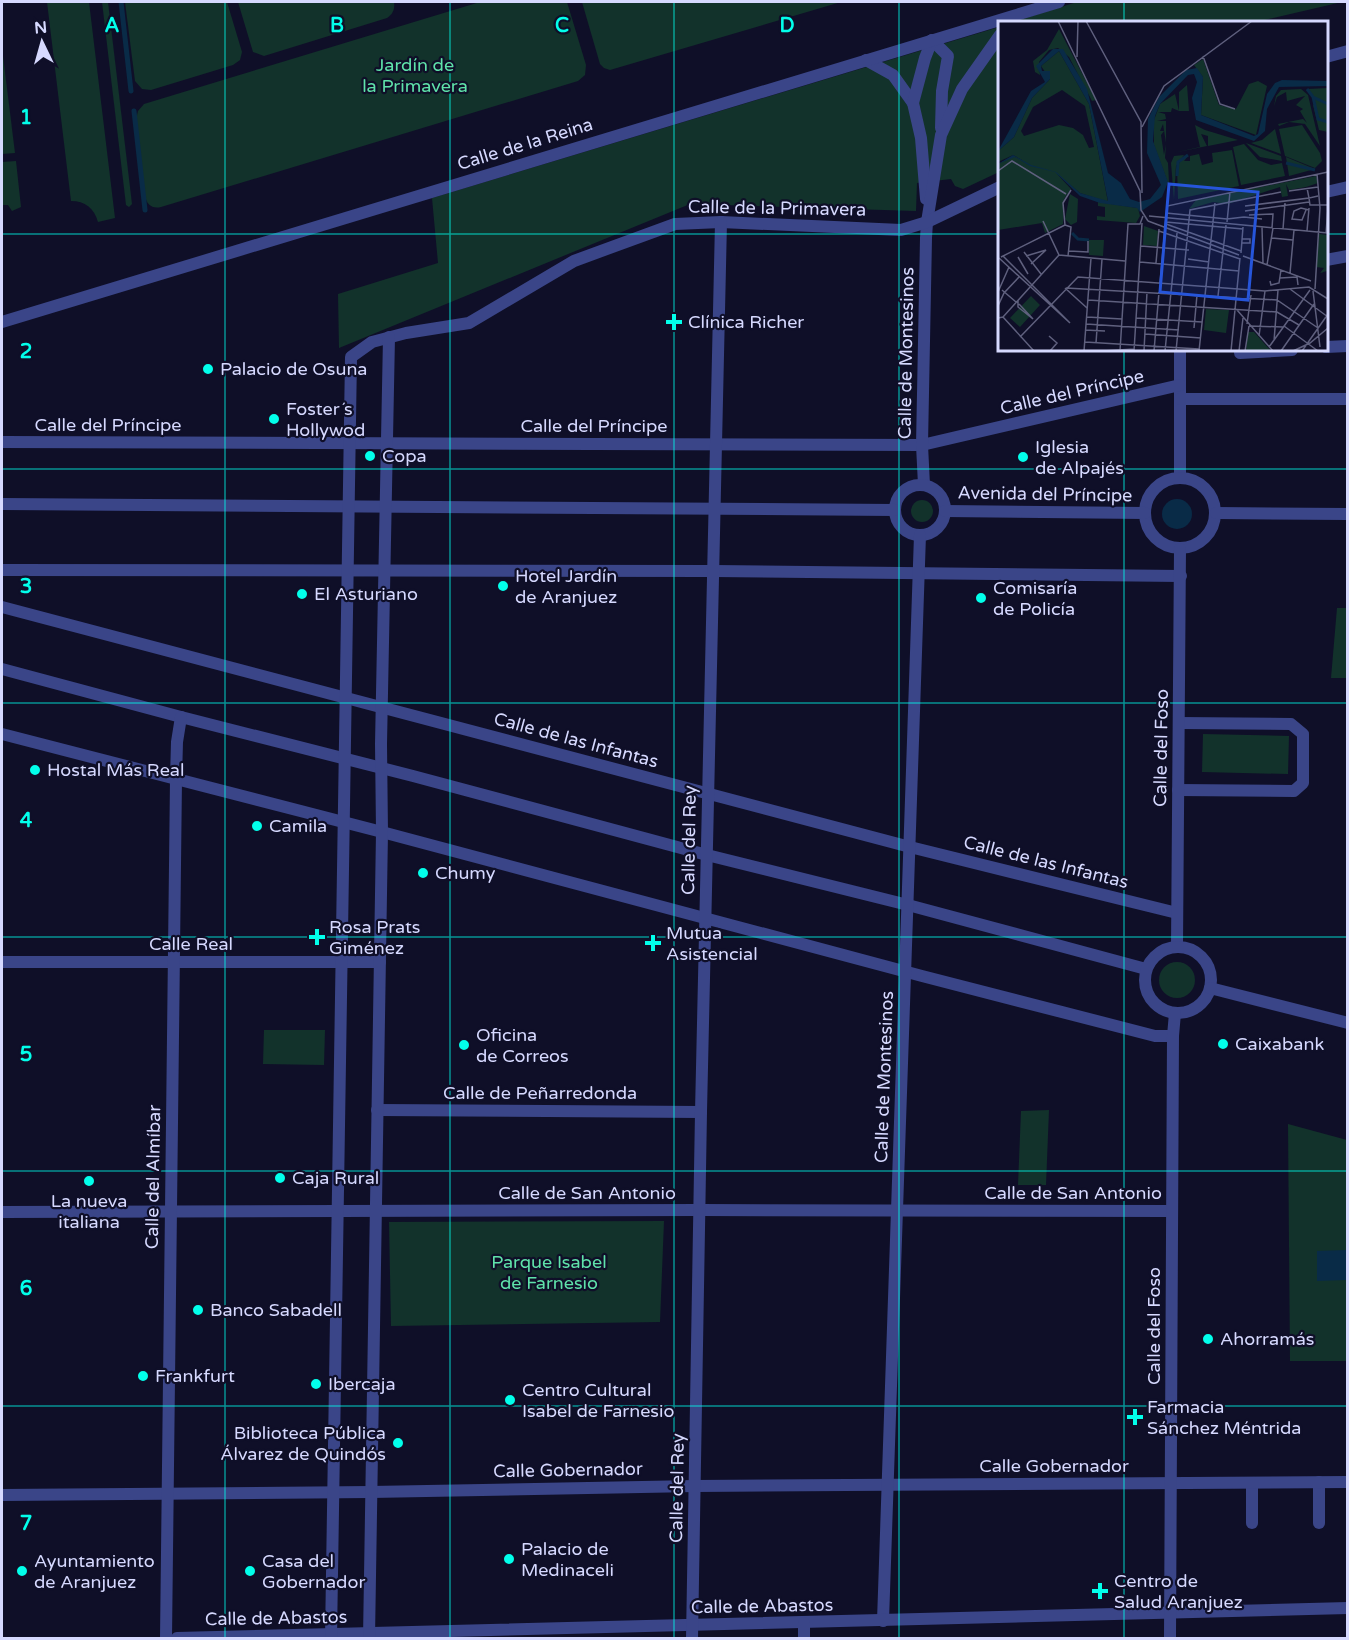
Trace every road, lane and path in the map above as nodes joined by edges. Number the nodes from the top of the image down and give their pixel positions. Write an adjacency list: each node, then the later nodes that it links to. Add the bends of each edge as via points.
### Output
1 (1059, 2): 2 (street, Calle de la Reina)
2 (1030, 10): 3 (street); 5 (street, Calle de la Reina)
3 (1013, 21)
4 (998, 36): 10 (street, Calle de Montesinos, via 962,89)
5 (932, 40): 8 (street, Calle de la Reina); 9 (street, Calle de Montesinos); 10 (street, Calle de Montesinos, via 948,56)
6 (1347, 51): 7 (street)
7 (1328, 56)
8 (866, 60): 9 (street, Calle de Montesinos, via 893,75); 18 (street, Calle de la Reina)
9 (913, 103): 15 (street, Calle de Montesinos, via 921,138)
10 (941, 135): 15 (street, Calle de Montesinos)
11 (998, 187): 15 (street, Calle de la Primavera)
12 (1347, 187): 13 (street)
13 (1328, 192)
14 (721, 222): 15 (street, Calle de la Primavera, via 901,230); 19 (street, Calle de la Primavera, via 675,224 574,261 469,323); 31 (street, Calle del Rey)
15 (927, 222): 32 (street, Calle de Montesinos)
16 (1347, 256): 17 (street)
17 (1328, 260)
18 (2, 322)
19 (389, 337): 29 (street, Calle de la Primavera, via 372,342 351,357); 30 (street)
20 (1347, 346): 21 (street)
21 (1328, 348)
22 (1180, 351): 25 (street)
23 (1266, 351): 24 (street)
24 (1240, 352)
25 (1180, 385): 26 (street); 32 (street, Calle del Príncipe)
26 (1180, 399): 27 (street); 33 (street)
27 (1347, 399)
28 (2, 442): 29 (street, Calle del Príncipe)
29 (350, 443): 30 (street, Calle del Príncipe); 36 (street)
30 (388, 444): 31 (street, Calle del Príncipe); 37 (street)
31 (717, 444): 32 (street, Calle del Príncipe); 38 (street, Calle del Rey)
32 (922, 445): 34 (street, Calle de Montesinos)
33 (1180, 478): 41 (street, via 1168,480 1151,492); 42 (street, via 1201,484 1209,492)
34 (924, 485): 39 (street, via 901,494); 40 (street, via 937,492)
35 (2, 504): 36 (street)
36 (349, 506): 37 (street); 47 (street)
37 (386, 507): 38 (street); 48 (street)
38 (716, 509): 39 (street); 49 (street, Calle del Rey)
39 (895, 510): 44 (street, via 900,525)
40 (945, 511): 41 (street, Avenida del Príncipe); 44 (street, via 935,531)
41 (1144, 513): 45 (street, via 1150,533 1167,547)
42 (1216, 513): 43 (street); 45 (street, via 1209,535 1190,548)
43 (1347, 514)
44 (920, 536): 50 (street, Calle de Montesinos)
45 (1180, 549): 51 (street, Calle del Foso)
46 (2, 570): 47 (street)
47 (347, 571): 48 (street); 54 (street)
48 (385, 571): 49 (street); 55 (street)
49 (714, 572): 50 (street); 63 (street, Calle del Rey)
50 (919, 573): 51 (street); 66 (street, Calle de Montesinos)
51 (1180, 576): 57 (street, Calle del Foso)
52 (2, 607): 54 (street, Calle de las Infantas)
53 (2, 669): 56 (street)
54 (345, 698): 55 (street, Calle de las Infantas); 59 (street)
55 (383, 708): 60 (street); 63 (street, Calle de las Infantas)
56 (181, 717): 59 (street); 61 (street, Calle del Almíbar)
57 (1179, 723): 62 (street, Calle del Foso); 62 (street, via 1291,724 1303,734 1303,783 1294,791)
58 (2, 734): 61 (street)
59 (344, 758): 60 (street); 64 (street)
60 (382, 768): 65 (street); 67 (street)
61 (176, 779): 64 (street); 73 (street, Calle del Almíbar)
62 (1178, 790): 69 (street, Calle del Foso)
63 (708, 794): 66 (street, Calle de las Infantas); 67 (street, Calle del Rey)
64 (343, 822): 65 (street); 74 (street)
65 (382, 832): 70 (street); 75 (street)
66 (910, 847): 68 (street, Calle de Montesinos); 69 (street, Calle de las Infantas)
67 (707, 855): 68 (street); 70 (street, Calle del Rey)
68 (908, 905): 76 (street); 77 (street, Calle de Montesinos)
69 (1177, 913): 71 (street, Calle del Foso)
70 (706, 918): 77 (street); 83 (street, Calle del Rey)
71 (1177, 946): 76 (street, via 1159,952); 78 (street, via 1204,959 1209,968)
72 (2, 962): 73 (street, Calle Real)
73 (174, 962): 74 (street, Calle Real); 88 (street, Calle del Almíbar)
74 (341, 963): 75 (street, Calle Real); 89 (street)
75 (380, 963): 82 (street)
76 (1146, 969): 79 (street, via 1147,994 1152,1002)
77 (906, 972): 81 (street, via 1155,1036); 85 (street, Calle de Montesinos)
78 (1210, 988): 79 (street, via 1207,997 1193,1010); 80 (street)
79 (1175, 1013): 81 (street, Calle del Foso)
80 (1347, 1023)
81 (1173, 1036): 86 (street, Calle del Foso)
82 (377, 1110): 83 (street, Calle de Peñarredonda); 90 (street)
83 (701, 1113): 84 (street, Calle del Rey)
84 (700, 1210): 85 (street, Calle de San Antonio); 90 (street, Calle de San Antonio); 96 (street, Calle del Rey)
85 (897, 1211): 86 (street, Calle de San Antonio); 95 (street, Calle de Montesinos)
86 (1172, 1211): 93 (street, Calle del Foso)
87 (2, 1212): 88 (street, Calle de San Antonio)
88 (171, 1212): 89 (street, Calle de San Antonio); 99 (street, Calle del Almíbar)
89 (338, 1212): 90 (street, Calle de San Antonio); 97 (street)
90 (376, 1212): 98 (street)
91 (1319, 1482): 92 (street, Calle Gobernador); 94 (street, Calle Gobernador); 101 (street)
92 (1347, 1482)
93 (1171, 1483): 94 (street, Calle Gobernador); 95 (street, Calle Gobernador); 104 (street, Calle del Foso)
94 (1252, 1483): 102 (street)
95 (888, 1484): 96 (street, Calle Gobernador); 105 (street, Calle de Montesinos)
96 (695, 1486): 98 (street, Calle Gobernador); 107 (street, Calle del Rey)
97 (333, 1492): 98 (street, Calle Gobernador); 99 (street, Calle Gobernador); 109 (street)
98 (371, 1492): 110 (street)
99 (168, 1493): 100 (street, Calle Gobernador); 111 (street, Calle del Almíbar)
100 (2, 1495)
101 (1319, 1522)
102 (1252, 1523)
103 (1347, 1608): 104 (street, Calle de Abastos)
104 (1170, 1613): 105 (street, Calle de Abastos); 115 (street, Calle del Foso)
105 (883, 1621): 106 (street, Calle de Abastos)
106 (804, 1623): 107 (street, Calle de Abastos); 114 (street)
107 (692, 1625): 108 (street, Calle de Abastos); 113 (street, Calle del Rey)
108 (559, 1634): 110 (street, Calle de Abastos)
109 (331, 1636): 110 (street, Calle de Abastos); 112 (street, Calle de Abastos)
110 (369, 1636)
111 (166, 1638)
112 (177, 1638)
113 (692, 1638)
114 (804, 1638)
115 (1170, 1638)

